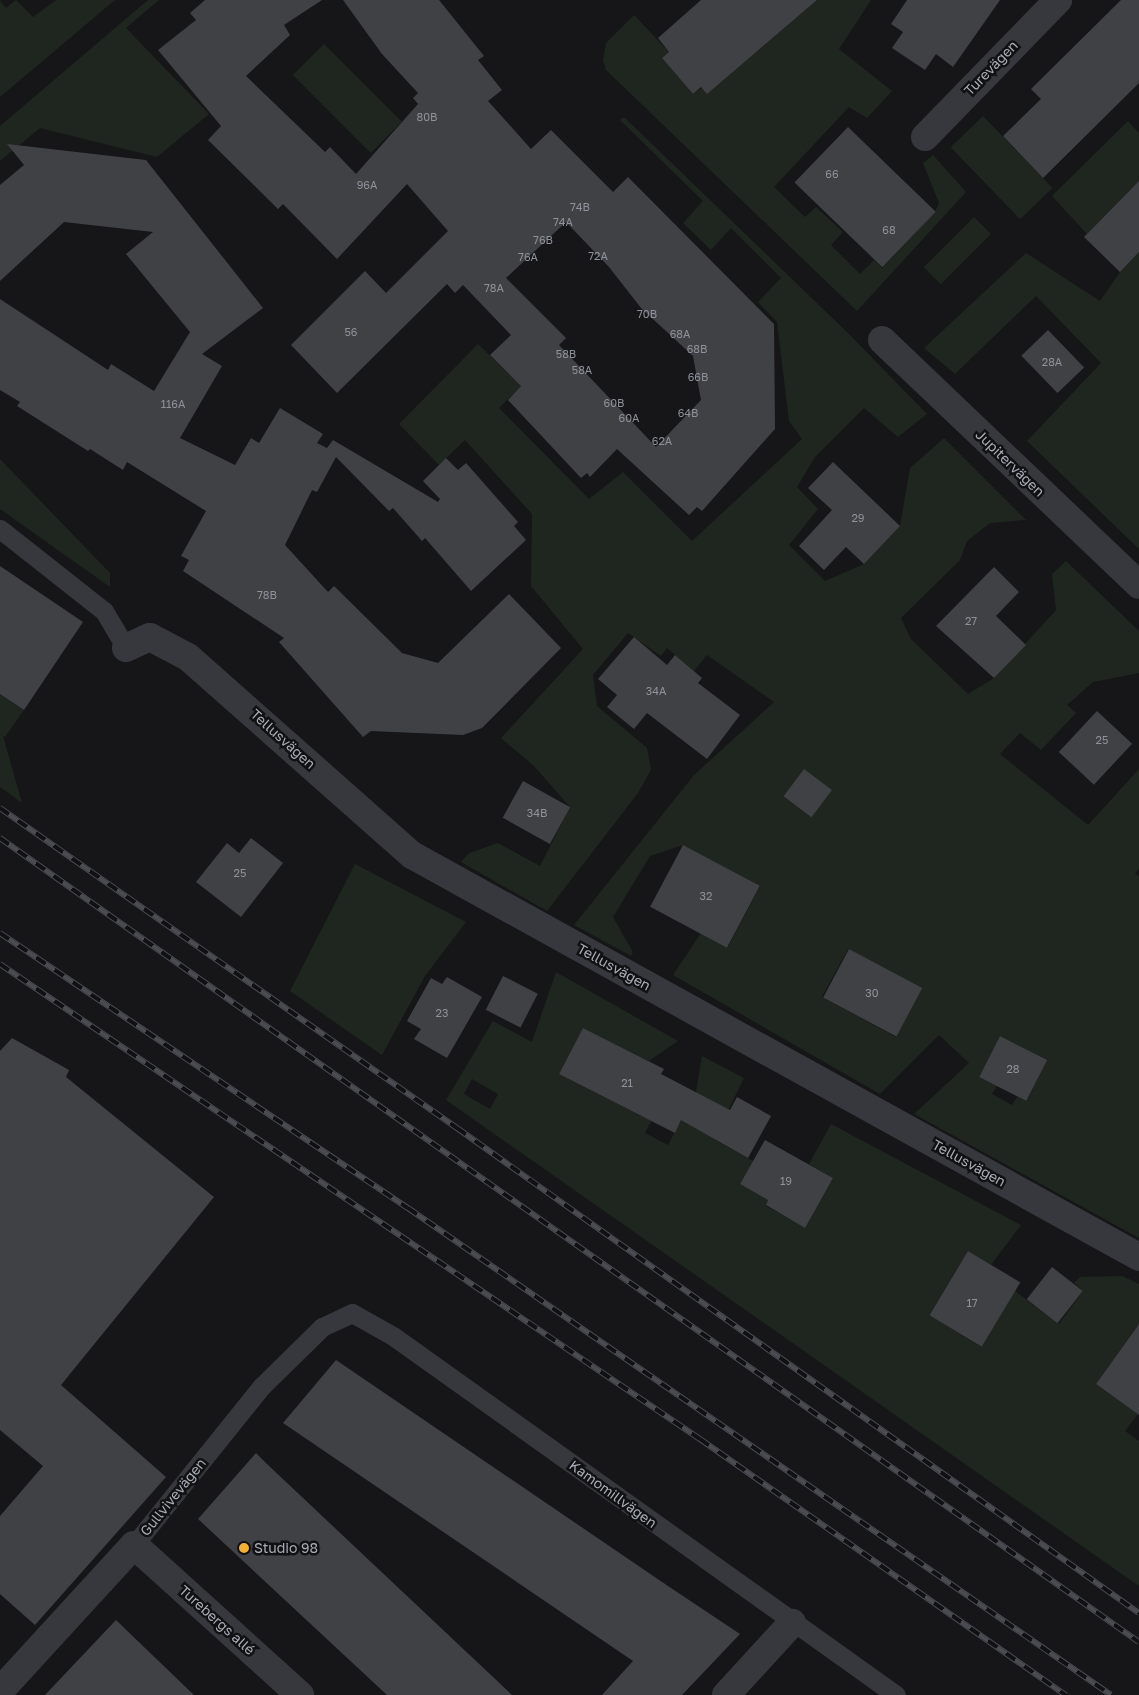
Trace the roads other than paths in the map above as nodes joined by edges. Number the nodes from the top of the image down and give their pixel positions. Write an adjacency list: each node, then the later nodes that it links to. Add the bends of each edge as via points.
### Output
1 (1058, 0): 2 (street, Turevägen)
2 (925, 137)
3 (882, 340): 5 (street, Jupitervägen)
4 (0, 529): 6 (lane, via 104,611)
5 (1139, 585)
6 (126, 648): 7 (street, Tellusvägen, via 150,637 188,657 412,855)
7 (1139, 1257)
8 (352, 1312): 9 (lane, Gullvivevägen, via 322,1327 262,1386); 10 (lane, Kamomillvägen, via 393,1336)
9 (134, 1545): 11 (street, Gullvivevägen); 12 (street, Turebergs allé)
10 (792, 1623): 13 (street); 14 (lane, Kamomillvägen)
11 (0, 1691)
12 (300, 1695)
13 (726, 1695)
14 (896, 1695)

